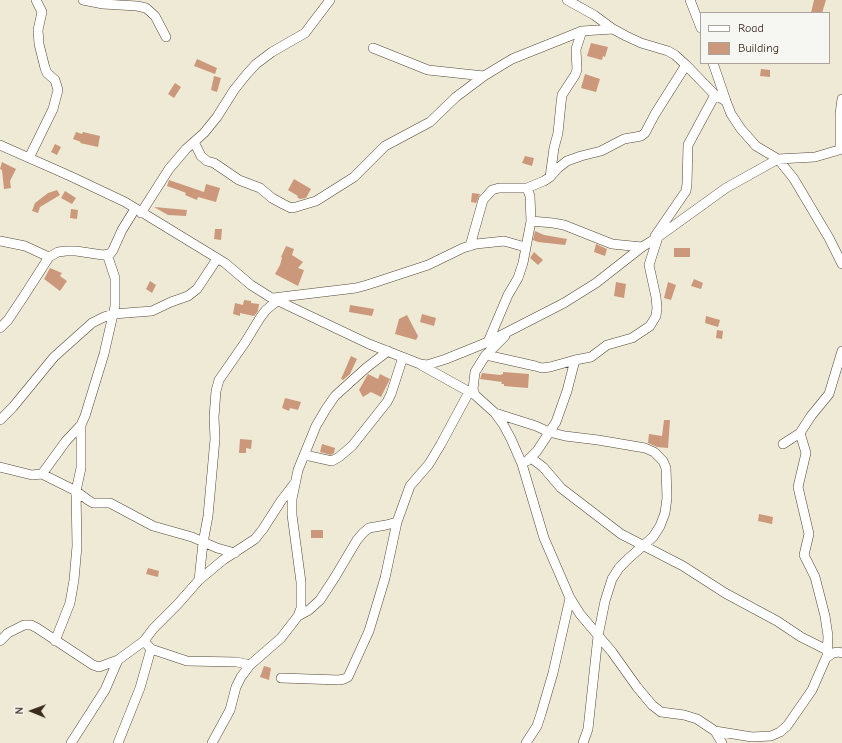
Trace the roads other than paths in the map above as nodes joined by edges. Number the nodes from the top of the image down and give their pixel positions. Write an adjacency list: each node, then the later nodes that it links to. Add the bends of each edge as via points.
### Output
1 (36, 0): 20 (street, via 42,12 39,44 47,73 55,80 58,90 53,109)
2 (83, 0): 9 (street, via 146,8 155,16)
3 (330, 0): 17 (street, via 305,33 256,64 234,90 217,117)
4 (567, 0): 7 (street)
5 (690, 0): 6 (street)
6 (700, 25)
7 (613, 29): 8 (street); 12 (street, via 641,43 668,52)
8 (582, 31): 13 (street, via 523,54); 22 (street, via 576,49 576,75 562,95)
9 (166, 37)
10 (373, 48): 13 (street, via 428,70)
11 (713, 64): 16 (street)
12 (686, 65): 14 (street); 22 (street, via 645,133 567,162)
13 (484, 76): 17 (street, via 430,122 385,146 354,177 320,198 296,207 291,208 283,204 260,188 239,180 214,162 207,161 201,156)
14 (716, 95): 16 (street); 26 (street, via 688,144 686,191)
15 (842, 99): 19 (street)
16 (726, 102): 21 (street, via 741,129 756,146)
17 (194, 142): 24 (street, via 169,169)
18 (0, 145): 20 (street)
19 (841, 149): 21 (street, via 815,157)
20 (29, 158): 24 (street, via 125,202)
21 (778, 159): 26 (street, via 726,188); 34 (street, via 800,188)
22 (550, 177): 23 (street)
23 (527, 188): 25 (street, via 530,196); 28 (street, via 499,188 488,194 483,200)
24 (138, 211): 31 (street, via 122,230 113,250); 33 (street)
25 (531, 221): 29 (street); 30 (street, via 564,225 612,244)
26 (655, 239): 30 (street); 44 (street, via 649,265 657,308 654,321 632,338 607,345 592,357)
27 (0, 241): 32 (street, via 25,246)
28 (470, 246): 29 (street, via 504,241); 35 (street, via 428,265 356,288)
29 (525, 247): 39 (street, via 518,278)
30 (642, 247): 38 (street, via 564,304)
31 (107, 254): 32 (street, via 66,251); 36 (street, via 115,278)
32 (49, 257): 37 (street, via 8,320)
33 (217, 259): 35 (street, via 251,285); 36 (street, via 194,293 152,311)
34 (842, 264)
35 (275, 299): 40 (street, via 353,338); 61 (street, via 219,380 214,418 211,491)
36 (113, 314): 48 (street, via 92,323 54,357); 49 (street, via 104,354)
37 (0, 328)
38 (512, 330): 39 (street); 42 (street)
39 (488, 342): 45 (street, via 434,363)
40 (388, 351): 43 (street); 53 (street, via 335,396 316,426)
41 (842, 351): 51 (street, via 829,394)
42 (486, 355): 44 (street, via 542,368); 46 (street, via 475,372)
43 (403, 357): 45 (street); 53 (street, via 387,402 352,446 332,461)
44 (575, 360): 50 (street, via 561,409)
45 (420, 364): 46 (street)
46 (472, 394): 47 (street); 60 (street, via 429,464 410,486)
47 (495, 414): 50 (street); 55 (street, via 511,439)
48 (0, 420)
49 (81, 425): 57 (street); 59 (street, via 81,468)
50 (549, 432): 54 (street); 62 (street, via 645,448 664,461 667,483 665,513 653,537)
51 (800, 433): 52 (street); 73 (street, via 806,453 798,487 809,534 804,554 815,577 822,603 828,636)
52 (783, 444)
53 (305, 454): 58 (street)
54 (531, 458): 55 (street); 62 (street, via 578,502 621,534)
55 (522, 464): 65 (street, via 544,538)
56 (0, 467): 57 (street, via 32,475)
57 (42, 474): 59 (street)
58 (295, 482): 63 (street, via 263,530); 66 (street, via 292,515 301,590 301,608)
59 (76, 491): 61 (street, via 93,503 110,503 153,526); 69 (street, via 77,546 74,580 70,603)
60 (397, 522): 66 (street, via 369,528 363,533 356,540 320,600); 76 (street, via 385,578 368,631 348,676 339,680)
61 (203, 542): 63 (street); 64 (street)
62 (644, 546): 67 (street, via 619,568 612,579); 73 (street, via 777,621)
63 (235, 553): 64 (street)
64 (199, 580): 70 (street)
65 (570, 598): 67 (street); 81 (street, via 541,714)
66 (298, 616): 75 (street, via 281,638)
67 (598, 636): 77 (street, via 652,705 661,712 697,719); 82 (street, via 588,729)
68 (0, 641): 69 (street, via 8,633 24,625 37,628)
69 (55, 641): 74 (street, via 93,665 100,667)
70 (144, 641): 71 (street); 74 (street)
71 (151, 649): 75 (street, via 187,661 237,662); 79 (street, via 140,688)
72 (842, 653): 73 (street)
73 (827, 654): 77 (street, via 812,690 780,732 771,736 752,737)
74 (118, 660): 78 (street, via 105,690)
75 (250, 665): 80 (street, via 236,686 230,710)
76 (281, 678)
77 (715, 731): 83 (street)
78 (71, 743)
79 (118, 743)
80 (212, 743)
81 (526, 743)
82 (583, 743)
83 (722, 743)

